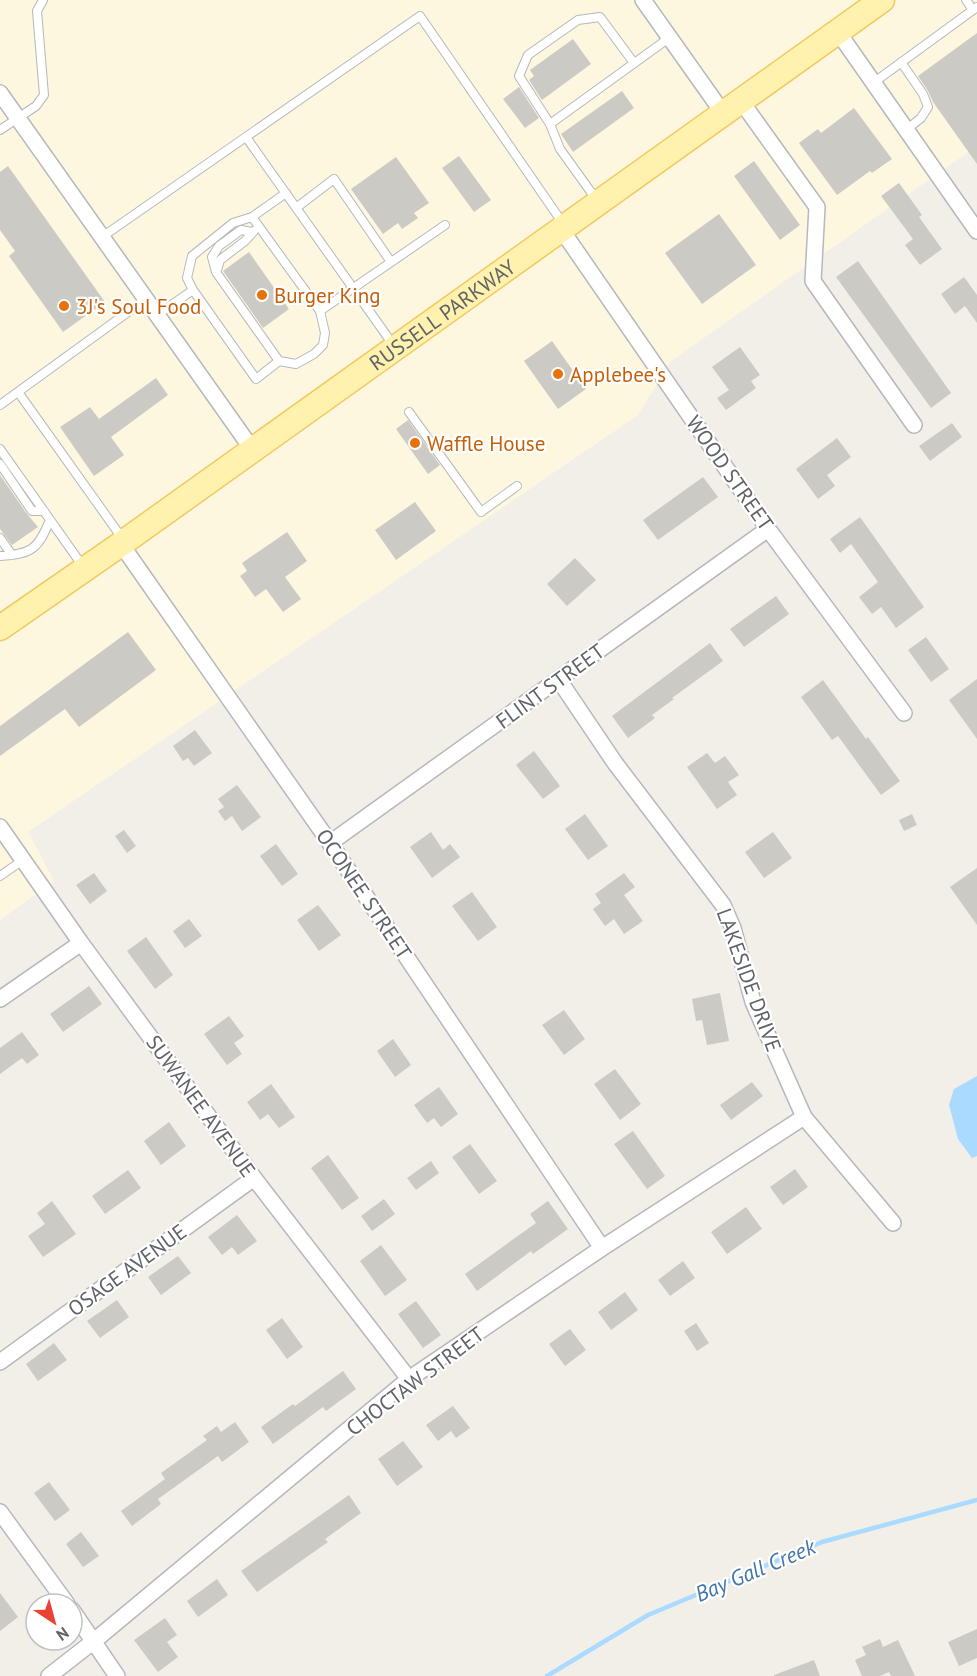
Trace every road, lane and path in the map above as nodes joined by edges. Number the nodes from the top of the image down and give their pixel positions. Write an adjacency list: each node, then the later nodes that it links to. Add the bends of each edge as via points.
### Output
1 (43, 0): 13 (lane, via 37,11 44,95 36,106)
2 (643, 0): 7 (street)
3 (882, 0): 6 (main road, RUSSELL PARKWAY)
4 (966, 0): 5 (lane)
5 (975, 8): 8 (lane)
6 (838, 32): 10 (street); 12 (main road, RUSSELL PARKWAY)
7 (669, 38): 9 (lane); 12 (street)
8 (901, 62): 10 (lane); 16 (lane, via 928,107)
9 (634, 63): 14 (lane); 14 (lane, via 600,17 578,20 528,55 519,76)
10 (873, 83): 16 (street)
11 (0, 93): 13 (street)
12 (732, 107): 19 (main road, RUSSELL PARKWAY); 38 (street, via 818,207 813,281)
13 (17, 117): 15 (lane); 26 (street)
14 (550, 124): 19 (lane, via 560,149)
15 (0, 130)
16 (906, 130): 25 (street)
17 (246, 137): 18 (lane); 23 (lane, via 420,16); 26 (lane)
18 (286, 193): 20 (lane); 21 (lane)
19 (598, 202): 23 (main road, RUSSELL PARKWAY)
20 (296, 208): 27 (lane, via 334,178); 28 (lane)
21 (252, 217): 24 (lane); 29 (lane, via 233,222 192,256 187,278)
22 (445, 225): 27 (lane)
23 (563, 228): 33 (main road, RUSSELL PARKWAY); 45 (street, WOOD STREET)
24 (256, 230): 31 (lane); 34 (lane, via 220,260 216,272)
25 (977, 231)
26 (102, 237): 30 (street)
27 (391, 262): 28 (lane)
28 (353, 288): 31 (lane); 33 (lane)
29 (193, 290): 32 (lane); 34 (lane, via 256,379)
30 (146, 299): 32 (street); 35 (lane)
31 (320, 311): 34 (lane, via 325,333 323,345 296,364)
32 (157, 315): 40 (street)
33 (395, 347): 40 (main road, RUSSELL PARKWAY)
34 (279, 361)
35 (18, 392): 36 (lane); 47 (lane)
36 (0, 405)
37 (409, 412): 42 (lane, via 482,512)
38 (914, 425)
39 (0, 449): 43 (lane)
40 (252, 449): 47 (main road, RUSSELL PARKWAY)
41 (0, 464): 43 (lane, via 33,511)
42 (517, 486)
43 (44, 512): 44 (lane)
44 (50, 520): 48 (lane, via 41,542 22,554); 50 (lane)
45 (768, 529): 52 (street, FLINT STREET); 53 (street, WOOD STREET)
46 (0, 538): 48 (lane)
47 (123, 543): 50 (main road, RUSSELL PARKWAY); 55 (street, OCONEE STREET)
48 (12, 555): 49 (lane)
49 (0, 556)
50 (85, 569): 51 (main road, RUSSELL PARKWAY)
51 (4, 622)
52 (559, 680): 55 (street, FLINT STREET); 60 (street, LAKESIDE DRIVE, via 615,763 723,905 753,1002)
53 (904, 713)
54 (0, 827): 56 (street, SUWANEE AVENUE)
55 (330, 843): 63 (street, OCONEE STREET)
56 (23, 860): 57 (lane); 58 (street, SUWANEE AVENUE)
57 (0, 876)
58 (81, 943): 59 (street); 61 (street, SUWANEE AVENUE)
59 (0, 999)
60 (804, 1117): 62 (street, LAKESIDE DRIVE); 63 (street, CHOCTAW STREET)
61 (254, 1178): 64 (street, OSAGE AVENUE); 65 (street, SUWANEE AVENUE)
62 (893, 1223)
63 (602, 1248): 65 (street, CHOCTAW STREET)
64 (0, 1362)
65 (409, 1379): 69 (street, CHOCTAW STREET)
66 (0, 1512): 67 (street)
67 (59, 1592)
68 (84, 1627): 69 (street)
69 (94, 1641): 70 (street, CHOCTAW STREET); 71 (street)
70 (49, 1676)
71 (117, 1676)

